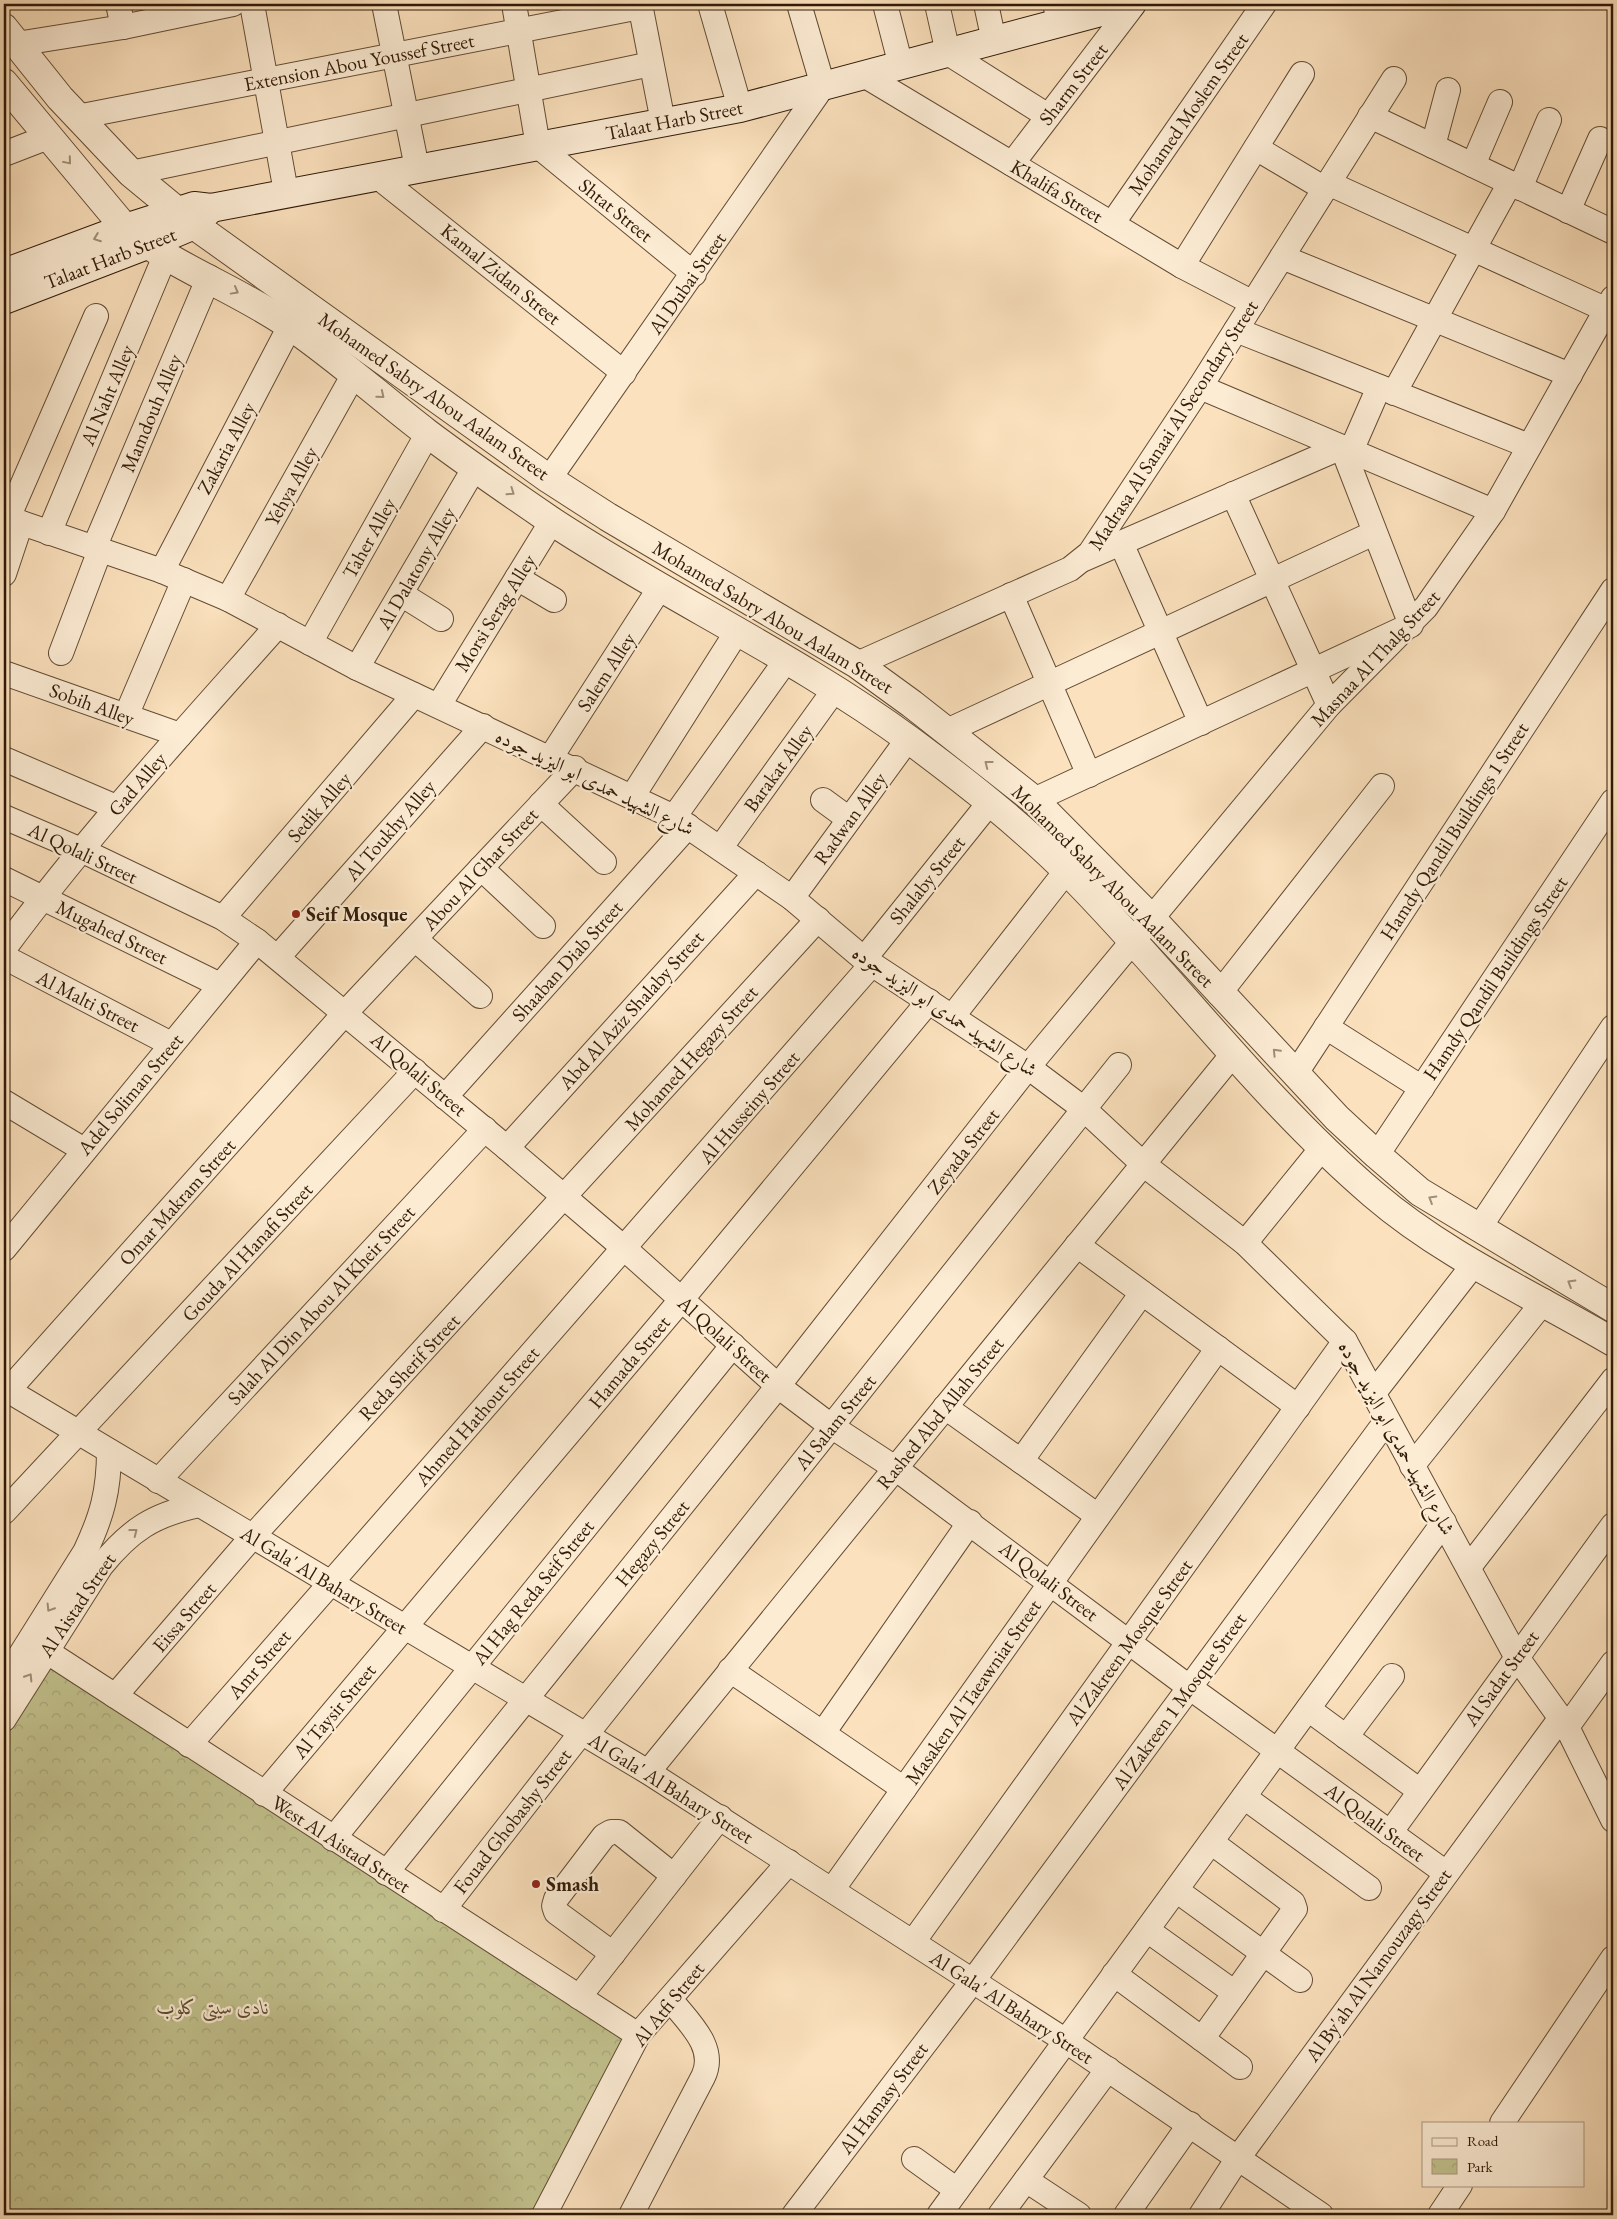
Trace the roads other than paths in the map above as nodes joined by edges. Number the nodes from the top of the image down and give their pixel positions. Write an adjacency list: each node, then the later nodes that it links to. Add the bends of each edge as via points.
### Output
1 (234, 4): 14 (street)
2 (252, 4): 25 (street)
3 (384, 4): 19 (street)
4 (514, 4): 15 (street)
5 (710, 4): 31 (street)
6 (799, 4): 27 (street)
7 (886, 4): 21 (street)
8 (938, 4): 18 (street)
9 (986, 4): 17 (street)
10 (1133, 4): 13 (street, Talaat Harb Street); 33 (street, Sharm Street)
11 (1264, 4): 55 (street, Mohamed Moslem Street)
12 (640, 5): 15 (street, Extension Abou Youssef Street); 20 (street)
13 (1058, 14): 17 (street, Talaat Harb Street)
14 (120, 15): 16 (street)
15 (519, 30): 19 (street, Extension Abou Youssef Street); 28 (street)
16 (8, 40): 35 (street, Mohamed Sabry Abou Aalam Street)
17 (994, 41): 18 (street, Talaat Harb Street)
18 (948, 53): 21 (street, Talaat Harb Street); 33 (street)
19 (394, 55): 25 (street, Extension Abou Youssef Street); 32 (street)
20 (652, 64): 28 (street); 37 (street)
21 (901, 66): 23 (street, Talaat Harb Street)
22 (1302, 74): 43 (street)
23 (864, 75): 27 (street, Talaat Harb Street); 45 (street, Khalifa Street)
24 (1394, 79): 34 (street, Madrasa Al Sanaai Al Secondary Street)
25 (266, 80): 35 (street, Extension Abou Youssef Street); 40 (street)
26 (4, 83): 38 (street, Mohamed Sabry Abou Aalam Street)
27 (823, 86): 31 (street, Talaat Harb Street); 63 (street, Al Dubai Street)
28 (529, 90): 32 (street); 41 (street)
29 (1448, 90): 42 (street)
30 (1500, 102): 46 (street)
31 (740, 108): 37 (street, Talaat Harb Street)
32 (406, 115): 40 (street); 47 (street)
33 (1048, 116): 45 (street, Sharm Street)
34 (1370, 116): 42 (street); 51 (street, Madrasa Al Sanaai Al Secondary Street)
35 (77, 117): 48 (street, Mohamed Sabry Abou Aalam Street)
36 (1550, 120): 50 (street)
37 (663, 122): 41 (street, Talaat Harb Street)
38 (48, 137): 44 (street); 56 (street, Mohamed Sabry Abou Aalam Street, one-way to 56)
39 (1600, 139): 53 (street)
40 (277, 141): 48 (street); 52 (street)
41 (538, 146): 47 (street, Talaat Harb Street); 63 (street, Shtat Street)
42 (1433, 146): 46 (street)
43 (1256, 148): 51 (street); 61 (street)
44 (4, 154)
45 (1012, 164): 55 (street, Khalifa Street)
46 (1473, 166): 50 (street)
47 (417, 168): 49 (street, Talaat Harb Street)
48 (131, 173): 54 (street, Mohamed Sabry Abou Aalam Street)
49 (377, 176): 52 (street, Talaat Harb Street); 72 (street, Kamal Zidan Street)
50 (1515, 185): 53 (street); 58 (street)
51 (1327, 186): 58 (street); 60 (street, Madrasa Al Sanaai Al Secondary Street)
52 (286, 192): 54 (street, Talaat Harb Street)
53 (1568, 211): 57 (street)
54 (194, 215): 56 (street, Talaat Harb Street); 59 (street, Talaat Harb Street); 81 (street, Mohamed Sabry Abou Aalam Street)
55 (1112, 224): 61 (street, Khalifa Street)
56 (125, 228): 59 (street, Mohamed Sabry Abou Aalam Street); 62 (street, Talaat Harb Street, one-way to 62)
57 (1613, 232)
58 (1474, 249): 67 (street); 69 (street)
59 (156, 251): 64 (street, Mohamed Sabry Abou Aalam Street); 65 (street, Talaat Harb Street); 86 (street, Al Naht Alley)
60 (1282, 257): 66 (street, Madrasa Al Sanaai Al Secondary Street); 69 (street)
61 (1182, 266): 66 (street, Khalifa Street)
62 (4, 273)
63 (694, 274): 72 (street, Al Dubai Street)
64 (209, 277): 70 (street, Mohamed Sabry Abou Aalam Street, one-way to 70); 89 (street, Mamdouh Alley)
65 (4, 300)
66 (1253, 303): 71 (street, Madrasa Al Sanaai Al Secondary Street)
67 (1610, 304): 74 (street, Masnaa Al Thalg Street)
68 (96, 316): 84 (street)
69 (1435, 319): 74 (street); 76 (street)
70 (290, 326): 73 (street, Mohamed Sabry Abou Aalam Street); 91 (street, Zakaria Alley)
71 (1236, 330): 75 (street, Madrasa Al Sanaai Al Secondary Street); 76 (street)
72 (624, 373): 81 (street, Al Dubai Street)
73 (354, 374): 77 (street, Mohamed Sabry Abou Aalam Street, one-way to 77); 100 (street, Yehya Alley)
74 (1570, 375): 78 (street, Masnaa Al Thalg Street)
75 (1200, 387): 79 (street); 90 (street, Madrasa Al Sanaai Al Secondary Street)
76 (1387, 390): 78 (street); 79 (street)
77 (428, 434): 80 (street, Mohamed Sabry Abou Aalam Street); 107 (street, Taher Alley)
78 (1530, 446): 83 (street, Masnaa Al Thalg Street)
79 (1346, 449): 82 (street); 83 (street); 87 (street)
80 (475, 467): 85 (street, Mohamed Sabry Abou Aalam Street, one-way to 85); 98 (street, Al Dalatony Alley)
81 (549, 479): 110 (street, Mohamed Sabry Abou Aalam Street)
82 (1233, 494): 88 (street); 95 (street)
83 (1493, 511): 103 (street, Masnaa Al Thalg Street)
84 (11, 519): 86 (street, شارع الشهيد حمدى ابو اليزيد جوده); 92 (street)
85 (552, 521): 93 (street, Morsi Serag Alley); 96 (street, Mohamed Sabry Abou Aalam Street)
86 (49, 533): 89 (street, شارع الشهيد حمدى ابو اليزيد جوده)
87 (1374, 533): 95 (street); 103 (street)
88 (1121, 543): 90 (street); 106 (street)
89 (97, 549): 91 (street, شارع الشهيد حمدى ابو اليزيد جوده); 108 (street, Mamdouh Alley)
90 (1084, 559): 99 (street, Madrasa Al Sanaai Al Secondary Street, via 1070,569)
91 (162, 571): 94 (street, شارع الشهيد حمدى ابو اليزيد جوده)
92 (4, 574)
93 (517, 578): 101 (street); 117 (street, Morsi Serag Alley)
94 (184, 580): 100 (street, شارع الشهيد حمدى ابو اليزيد جوده); 119 (street)
95 (1272, 580): 106 (street); 112 (street)
96 (660, 586): 105 (street, Mohamed Sabry Abou Aalam Street); 125 (street, Salem Alley)
97 (1613, 590): 167 (street, Hamdy Qandil Buildings 1 Street)
98 (401, 594): 102 (street); 111 (street, Al Dalatony Alley)
99 (1011, 595): 110 (street, Madrasa Al Sanaai Al Secondary Street); 114 (street)
100 (228, 599): 104 (street, شارع الشهيد حمدى ابو اليزيد جوده)
101 (554, 600)
102 (441, 619)
103 (1411, 624): 112 (street); 118 (street, Masnaa Al Thalg Street)
104 (278, 626): 107 (street, شارع الشهيد حمدى ابو اليزيد جوده); 123 (street, Gad Alley)
105 (738, 630): 109 (street, Mohamed Sabry Abou Aalam Street); 130 (street)
106 (1160, 632): 114 (street); 120 (street)
107 (310, 643): 111 (street, شارع الشهيد حمدى ابو اليزيد جوده)
108 (61, 654)
109 (786, 659): 115 (street, Mohamed Sabry Abou Aalam Street); 139 (street, Shaaban Diab Street)
110 (857, 664): 122 (street, Mohamed Sabry Abou Aalam Street)
111 (358, 668): 116 (street, شارع الشهيد حمدى ابو اليزيد جوده)
112 (1313, 670): 118 (street); 120 (street)
113 (4, 673): 119 (street, Sobih Alley)
114 (1050, 684): 122 (street); 128 (street)
115 (835, 689): 124 (street, Mohamed Sabry Abou Aalam Street); 140 (street, Barakat Alley)
116 (414, 695): 117 (street, شارع الشهيد حمدى ابو اليزيد جوده); 149 (street, Sedik Alley)
117 (439, 705): 121 (street, شارع الشهيد حمدى ابو اليزيد جوده)
118 (1329, 705): 150 (street, Masnaa Al Thalg Street)
119 (126, 716): 123 (street, Sobih Alley)
120 (1201, 723): 128 (street)
121 (483, 726): 125 (street, شارع الشهيد حمدى ابو اليزيد جوده); 158 (street, Al Toukhy Alley)
122 (947, 732): 132 (street, Mohamed Sabry Abou Aalam Street, one-way to 122)
123 (180, 735): 136 (street, Gad Alley)
124 (908, 739): 134 (street, Mohamed Sabry Abou Aalam Street); 138 (street, Radwan Alley)
125 (551, 757): 127 (street, شارع الشهيد حمدى ابو اليزيد جوده)
126 (4, 759): 136 (street)
127 (575, 768): 130 (street, شارع الشهيد حمدى ابو اليزيد جوده); 135 (street, Abou Al Ghar Street)
128 (1089, 775): 132 (street)
129 (1382, 786): 161 (street)
130 (632, 797): 139 (street, شارع الشهيد حمدى ابو اليزيد جوده)
131 (823, 800): 138 (street)
132 (1034, 800): 150 (street, Mohamed Sabry Abou Aalam Street)
133 (1613, 801): 174 (street, Hamdy Qandil Buildings Street)
134 (990, 802): 144 (street, Mohamed Sabry Abou Aalam Street); 159 (street, Shalaby Street)
135 (542, 804): 142 (street); 143 (street, Abou Al Ghar Street)
136 (116, 807): 141 (street, Gad Alley)
137 (4, 817): 141 (street, Al Qolali Street)
138 (849, 819): 148 (street, Radwan Alley)
139 (681, 821): 140 (street, شارع الشهيد حمدى ابو اليزيد جوده); 175 (street, Shaaban Diab Street)
140 (721, 847): 145 (street, شارع الشهيد حمدى ابو اليزيد جوده)
141 (80, 850): 147 (street, Gad Alley); 149 (street, Al Qolali Street)
142 (604, 862)
143 (481, 868): 152 (street); 153 (street, Abou Al Ghar Street)
144 (1067, 870): 154 (street, Mohamed Sabry Abou Aalam Street); 165 (street)
145 (756, 872): 148 (street, شارع الشهيد حمدى ابو اليزيد جوده); 179 (street, Abd Al Aziz Shalaby Street)
146 (4, 879): 147 (street, Mugahed Street)
147 (42, 898): 156 (street, Gad Alley); 160 (street, Mugahed Street)
148 (792, 898): 151 (street, شارع الشهيد حمدى ابو اليزيد جوده)
149 (223, 918): 155 (street, Al Qolali Street)
150 (1151, 918): 154 (street, Zeyada Street); 161 (street, Mohamed Sabry Abou Aalam Street)
151 (818, 919): 159 (street, شارع الشهيد حمدى ابو اليزيد جوده); 184 (street, Mohamed Hegazy Street)
152 (543, 926)
153 (415, 939): 162 (street); 164 (street, Abou Al Ghar Street)
154 (1132, 940): 169 (street, Mohamed Sabry Abou Aalam Street); 171 (street, Zeyada Street)
155 (257, 941): 158 (street, Al Qolali Street); 160 (street, Adel Soliman Street)
156 (4, 949)
157 (4, 957): 168 (street, Al Malti Street)
158 (278, 957): 164 (street, Al Qolali Street)
159 (868, 962): 163 (street, شارع الشهيد حمدى ابو اليزيد جوده); 189 (street, Al Husseiny Street)
160 (220, 985): 168 (street, Adel Soliman Street)
161 (1220, 994): 173 (street, Mohamed Sabry Abou Aalam Street, one-way to 161)
162 (480, 996)
163 (929, 1001): 165 (street, شارع الشهيد حمدى ابو اليزيد جوده); 192 (street, Hamada Street)
164 (345, 1013): 172 (street, Al Qolali Street); 201 (street, Omar Makram Street)
165 (952, 1017): 171 (street, شارع الشهيد حمدى ابو اليزيد جوده)
166 (1613, 1026): 185 (street)
167 (1326, 1027): 173 (street, Hamdy Qandil Buildings 1 Street); 174 (street)
168 (171, 1044): 181 (street, Adel Soliman Street)
169 (1233, 1054): 180 (street, Mohamed Sabry Abou Aalam Street); 183 (street, Rashed Abd Allah Street)
170 (1119, 1065): 177 (street, Al Salam Street)
171 (1028, 1067): 177 (street, شارع الشهيد حمدى ابو اليزيد جوده); 200 (street, Zeyada Street)
172 (416, 1072): 175 (street, Al Qolali Street); 207 (street, Gouda Al Hanafi Street)
173 (1296, 1073): 182 (street, Mohamed Sabry Abou Aalam Street)
174 (1422, 1088): 182 (street, Hamdy Qandil Buildings Street)
175 (445, 1096): 178 (street, Al Qolali Street)
176 (4, 1102): 181 (street)
177 (1084, 1109): 183 (street, شارع الشهيد حمدى ابو اليزيد جوده); 206 (street, Al Salam Street)
178 (485, 1130): 179 (street, Al Qolali Street); 212 (street, Salah Al Din Abou Al Kheir Street)
179 (507, 1148): 184 (street, Al Qolali Street)
180 (1322, 1148): 186 (street); 190 (street, Mohamed Sabry Abou Aalam Street, via 1377,1198)
181 (84, 1150): 188 (street, Adel Soliman Street)
182 (1377, 1155): 185 (street, Mohamed Sabry Abou Aalam Street, one-way to 182, via 1420,1192)
183 (1143, 1164): 186 (street, شارع الشهيد حمدى ابو اليزيد جوده); 187 (street, Rashed Abd Allah Street)
184 (565, 1198): 189 (street, Al Qolali Street); 219 (street, Reda Sherif Street)
185 (1479, 1228): 194 (street, Mohamed Sabry Abou Aalam Street, one-way to 185)
186 (1245, 1243): 195 (street, شارع الشهيد حمدى ابو اليزيد جوده)
187 (1077, 1245): 191 (street); 203 (street, Rashed Abd Allah Street)
188 (4, 1249)
189 (625, 1249): 192 (street, Al Qolali Street); 222 (street, Ahmed Hathout Street)
190 (1474, 1264): 193 (street, Mohamed Sabry Abou Aalam Street); 202 (street)
191 (1142, 1294): 198 (street); 209 (street)
192 (681, 1300): 197 (street, Al Qolali Street); 224 (street, Hamada Street)
193 (1544, 1301): 196 (street, Mohamed Sabry Abou Aalam Street); 210 (street)
194 (1613, 1308)
195 (1345, 1341): 202 (street, شارع الشهيد حمدى ابو اليزيد جوده); 204 (street, Al Zakreen Mosque Street)
196 (1613, 1342)
197 (732, 1345): 200 (street, Al Qolali Street); 230 (street, Al Hag Reda Seif Street)
198 (1218, 1348): 204 (street); 215 (street, Masaken Al Taeawniat Street)
199 (1613, 1380): 220 (street)
200 (778, 1386): 206 (street, Al Qolali Street); 236 (street, Hegazy Street)
201 (5, 1392): 207 (street, Al Gala' Al Bahary Street)
202 (1373, 1394): 205 (street, شارع الشهيد حمدى ابو اليزيد جوده)
203 (945, 1407): 209 (street); 211 (street, Rashed Abd Allah Street)
204 (1298, 1407): 225 (street, Al Zakreen Mosque Street)
205 (1387, 1420): 210 (street, شارع الشهيد حمدى ابو اليزيد جوده); 234 (street, Al Zakreen 1 Mosque Street)
206 (832, 1426): 211 (street, Al Qolali Street); 240 (street, Al Salam Street)
207 (78, 1433): 208 (street, Al Gala' Al Bahary Street); 214 (street, Gouda Al Hanafi Street)
208 (109, 1451): 212 (street, Al Gala' Al Bahary Street); 223 (street, Al Aistad Street, via 107,1493 102,1513)
209 (1021, 1461): 215 (street)
210 (1412, 1466): 217 (street, شارع الشهيد حمدى ابو اليزيد جوده)
211 (895, 1468): 216 (street, Al Qolali Street); 231 (street, Rashed Abd Allah Street)
212 (158, 1480): 213 (street, Al Gala' Al Bahary Street)
213 (199, 1506): 219 (street, Al Gala' Al Bahary Street); 223 (street, Al Aistad Street, one-way to 213, via 143,1524 170,1512)
214 (4, 1512)
215 (1098, 1516): 221 (street, Masaken Al Taeawniat Street)
216 (970, 1522): 221 (street, Al Qolali Street); 241 (street)
217 (1444, 1522): 220 (street, شارع الشهيد حمدى ابو اليزيد جوده); 237 (street)
218 (1613, 1525): 228 (street, Al Sadat Street)
219 (252, 1537): 222 (street, Al Gala' Al Bahary Street); 235 (street, Eissa Street)
220 (1470, 1568): 228 (street, شارع الشهيد حمدى ابو اليزيد جوده)
221 (1051, 1582): 225 (street, Al Qolali Street); 246 (street, Masaken Al Taeawniat Street)
222 (330, 1584): 224 (street, Al Gala' Al Bahary Street); 243 (street, Amr Street)
223 (74, 1588): 226 (street, Al Aistad Street, one-way to 226); 227 (street, Al Aistad Street)
224 (404, 1628): 230 (street, Al Gala' Al Bahary Street); 248 (street, Al Taysir Street)
225 (1129, 1642): 234 (street, Al Qolali Street); 264 (street, Al Zakreen Mosque Street)
226 (12, 1649): 233 (street, Al Aistad Street)
227 (46, 1651): 235 (street, West Al Aistad Street); 238 (street, Al Aistad Street, one-way to 227)
228 (1516, 1656): 239 (street, شارع الشهيد حمدى ابو اليزيد جوده); 247 (street, Al Sadat Street)
229 (1613, 1663): 239 (street, Al By'ah Al Namouzagy Street)
230 (472, 1668): 236 (street, Al Gala' Al Bahary Street); 253 (street, Al Hag Reda Seif Street)
231 (730, 1670): 241 (street); 245 (street, Rashed Abd Allah Street)
232 (1392, 1676): 242 (street)
233 (4, 1681)
234 (1189, 1687): 244 (street, Al Qolali Street); 270 (street, Al Zakreen 1 Mosque Street)
235 (115, 1696): 243 (street, West Al Aistad Street)
236 (526, 1700): 240 (street, Al Gala' Al Bahary Street); 256 (street, Hegazy Street)
237 (1308, 1709): 242 (street); 244 (street)
238 (4, 1719)
239 (1563, 1723): 251 (street, شارع الشهيد حمدى ابو اليزيد جوده); 257 (street, Al By'ah Al Namouzagy Street)
240 (583, 1734): 245 (street, Al Gala' Al Bahary Street); 262 (street, Fouad Ghobashy Street)
241 (823, 1734): 246 (street)
242 (1346, 1737): 247 (street)
243 (189, 1744): 248 (street, West Al Aistad Street)
244 (1277, 1751): 249 (street); 252 (street, Al Qolali Street)
245 (648, 1772): 250 (street, Al Gala' Al Bahary Street)
246 (904, 1789): 260 (street, Masaken Al Taeawniat Street)
247 (1420, 1791): 252 (street, Al Sadat Street)
248 (264, 1794): 253 (street, West Al Aistad Street)
249 (1244, 1797): 254 (street); 259 (street)
250 (720, 1818): 255 (street, Al Gala' Al Bahary Street); 258 (street)
251 (1613, 1820)
252 (1390, 1833): 257 (street, Al Qolali Street)
253 (333, 1839): 256 (street, West Al Aistad Street)
254 (1211, 1842): 261 (street); 265 (street, via 1294,1903 1294,1912)
255 (789, 1862): 260 (street, Al Gala' Al Bahary Street); 273 (street, Al Atfi Street)
256 (386, 1873): 262 (street, West Al Aistad Street)
257 (1446, 1873): 281 (street, Al By'ah Al Namouzagy Street)
258 (674, 1876): 266 (street); 266 (street, via 619,1832 604,1836 554,1906 556,1912)
259 (1369, 1888)
260 (832, 1890): 264 (street, Al Gala' Al Bahary Street)
261 (1176, 1890): 263 (street); 265 (street)
262 (443, 1910): 272 (street, West Al Aistad Street)
263 (1147, 1930): 268 (street); 271 (street)
264 (913, 1942): 270 (street, Al Gala' Al Bahary Street)
265 (1264, 1953): 269 (street); 271 (street)
266 (613, 1954): 272 (street)
267 (1613, 1958): 279 (street)
268 (1114, 1974): 275 (street); 276 (street)
269 (1300, 1980)
270 (972, 1982): 276 (street, Al Gala' Al Bahary Street); 289 (street, Al Hamasy Street)
271 (1235, 1993): 275 (street)
272 (579, 1997): 274 (street, West Al Aistad Street)
273 (670, 1999): 274 (street, Al Atfi Street); 288 (street, via 703,2042 708,2064)
274 (638, 2035): 287 (street, Al Atfi Street)
275 (1202, 2039): 277 (street)
276 (1066, 2041): 278 (street, Al Gala' Al Bahary Street); 285 (street)
277 (1240, 2067)
278 (1108, 2069): 280 (street, Al Gala' Al Bahary Street); 283 (street)
279 (1503, 2122)
280 (1190, 2124): 281 (street, Al Gala' Al Bahary Street); 293 (street)
281 (1238, 2158): 286 (street, Al Gala' Al Bahary Street); 294 (street, Al By'ah Al Namouzagy Street)
282 (914, 2159): 285 (street)
283 (1026, 2180): 291 (street); 292 (street)
284 (1459, 2186): 295 (street)
285 (957, 2190): 290 (street)
286 (1315, 2214)
287 (544, 2215)
288 (631, 2215)
289 (794, 2215)
290 (939, 2215)
291 (1000, 2215)
292 (1079, 2215)
293 (1126, 2215)
294 (1201, 2215)
295 (1440, 2215)

